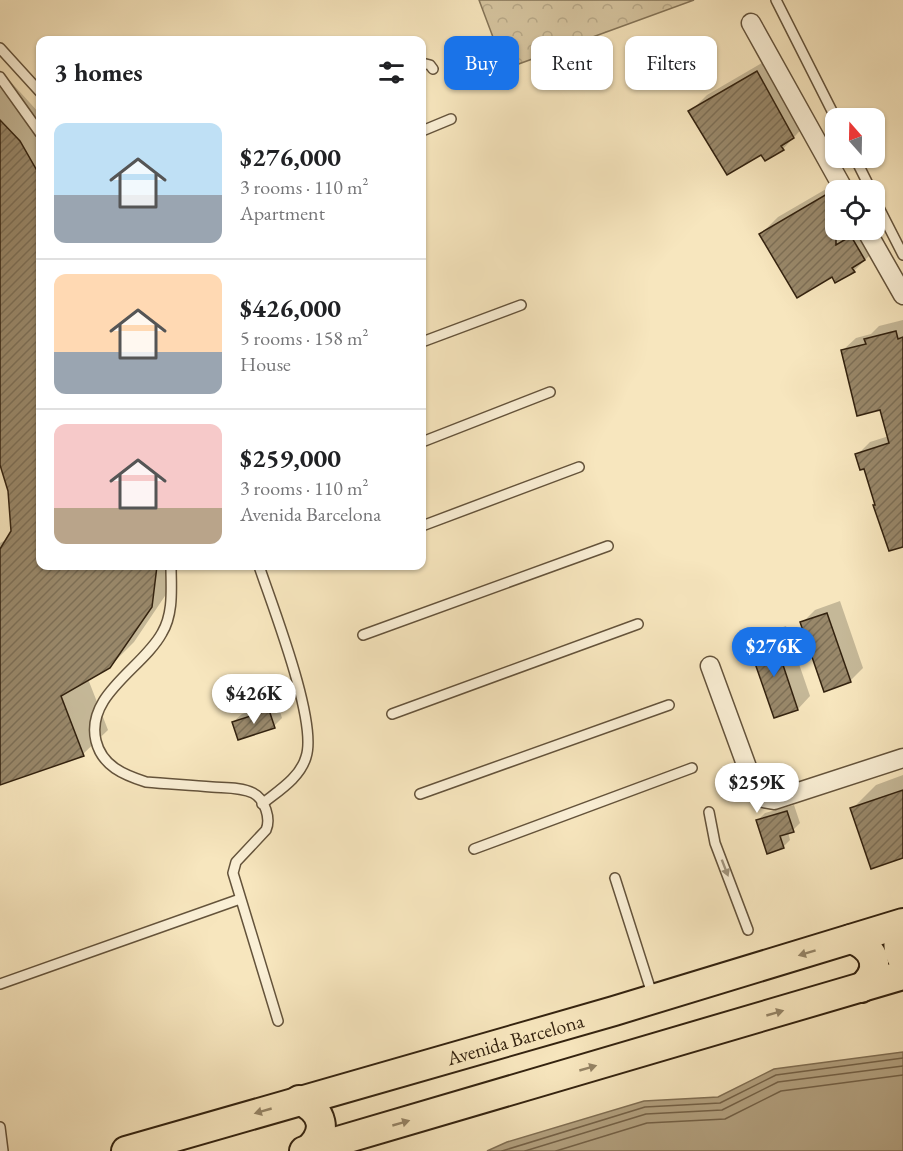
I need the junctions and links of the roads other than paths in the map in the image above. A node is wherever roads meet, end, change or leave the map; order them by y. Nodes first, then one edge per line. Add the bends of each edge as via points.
1 (776, 0) edge
2 (751, 23) dead end
3 (0, 48) edge
4 (426, 64) edge
5 (433, 69) dead end
6 (0, 77) edge
7 (36, 88) edge
8 (830, 108) edge
9 (452, 119) dead end
10 (36, 127) edge
11 (426, 129) edge
12 (838, 180) edge
13 (885, 220) edge
14 (872, 240) edge
15 (903, 255) edge
16 (903, 296) edge
17 (521, 305) dead end
18 (426, 341) edge
19 (550, 392) dead end
20 (426, 440) edge
21 (579, 467) dead end
22 (426, 524) edge
23 (608, 546) dead end
24 (171, 570) edge
25 (260, 570) edge
26 (638, 624) dead end
27 (363, 635) dead end
28 (710, 666) dead end
29 (669, 705) dead end
30 (392, 714) dead end
31 (903, 758) edge
32 (692, 768) dead end
33 (420, 794) dead end
34 (262, 804) junction
35 (709, 812) dead end
36 (474, 849) dead end
37 (615, 878) dead end
38 (240, 899) junction
39 (903, 926) edge
40 (748, 930) dead end
41 (851, 939) junction
42 (903, 960) edge
43 (903, 975) edge
44 (0, 984) edge
45 (861, 988) junction
46 (654, 999) junction
47 (278, 1021) dead end
48 (340, 1090) junction
49 (299, 1100) junction
50 (0, 1127) edge
51 (354, 1136) junction
52 (306, 1150) edge
53 (3, 1151) edge
54 (126, 1151) edge

1 - 8 lane
2 - 12 street
3 - 7 lane
4 - 5 lane
6 - 10 lane
9 - 11 lane
13 - 15 lane
14 - 16 street
17 - 18 lane
19 - 20 lane
21 - 22 lane
23 - 27 lane
24 - 34 lane via 168,620 154,644 99,709 94,723 98,749 114,768 146,782 238,789 254,794
25 - 34 lane via 300,694 308,735 301,768
26 - 30 lane
28 - 31 street via 755,789 763,798 774,800
29 - 33 lane
32 - 36 lane
34 - 38 lane via 268,820 266,831 234,867
35 -> 40 lane via 715,843
37 - 46 lane
38 - 44 lane
38 - 47 lane
39 - 41 main road, Avenida Barcelona
39 - 42 main road via 898,946
41 - 45 main road via 871,952 874,963 869,982
41 -> 46 main road, Avenida Barcelona
43 - 45 main road
51 -> 45 main road
46 - 48 main road, Avenida Barcelona
48 - 49 main road, Avenida Barcelona
48 - 51 main road via 329,1109 331,1120 344,1134
49 - 52 main road via 317,1112 321,1123 316,1143
49 -> 54 main road, Avenida Barcelona
50 - 53 lane
51 - 52 main road

